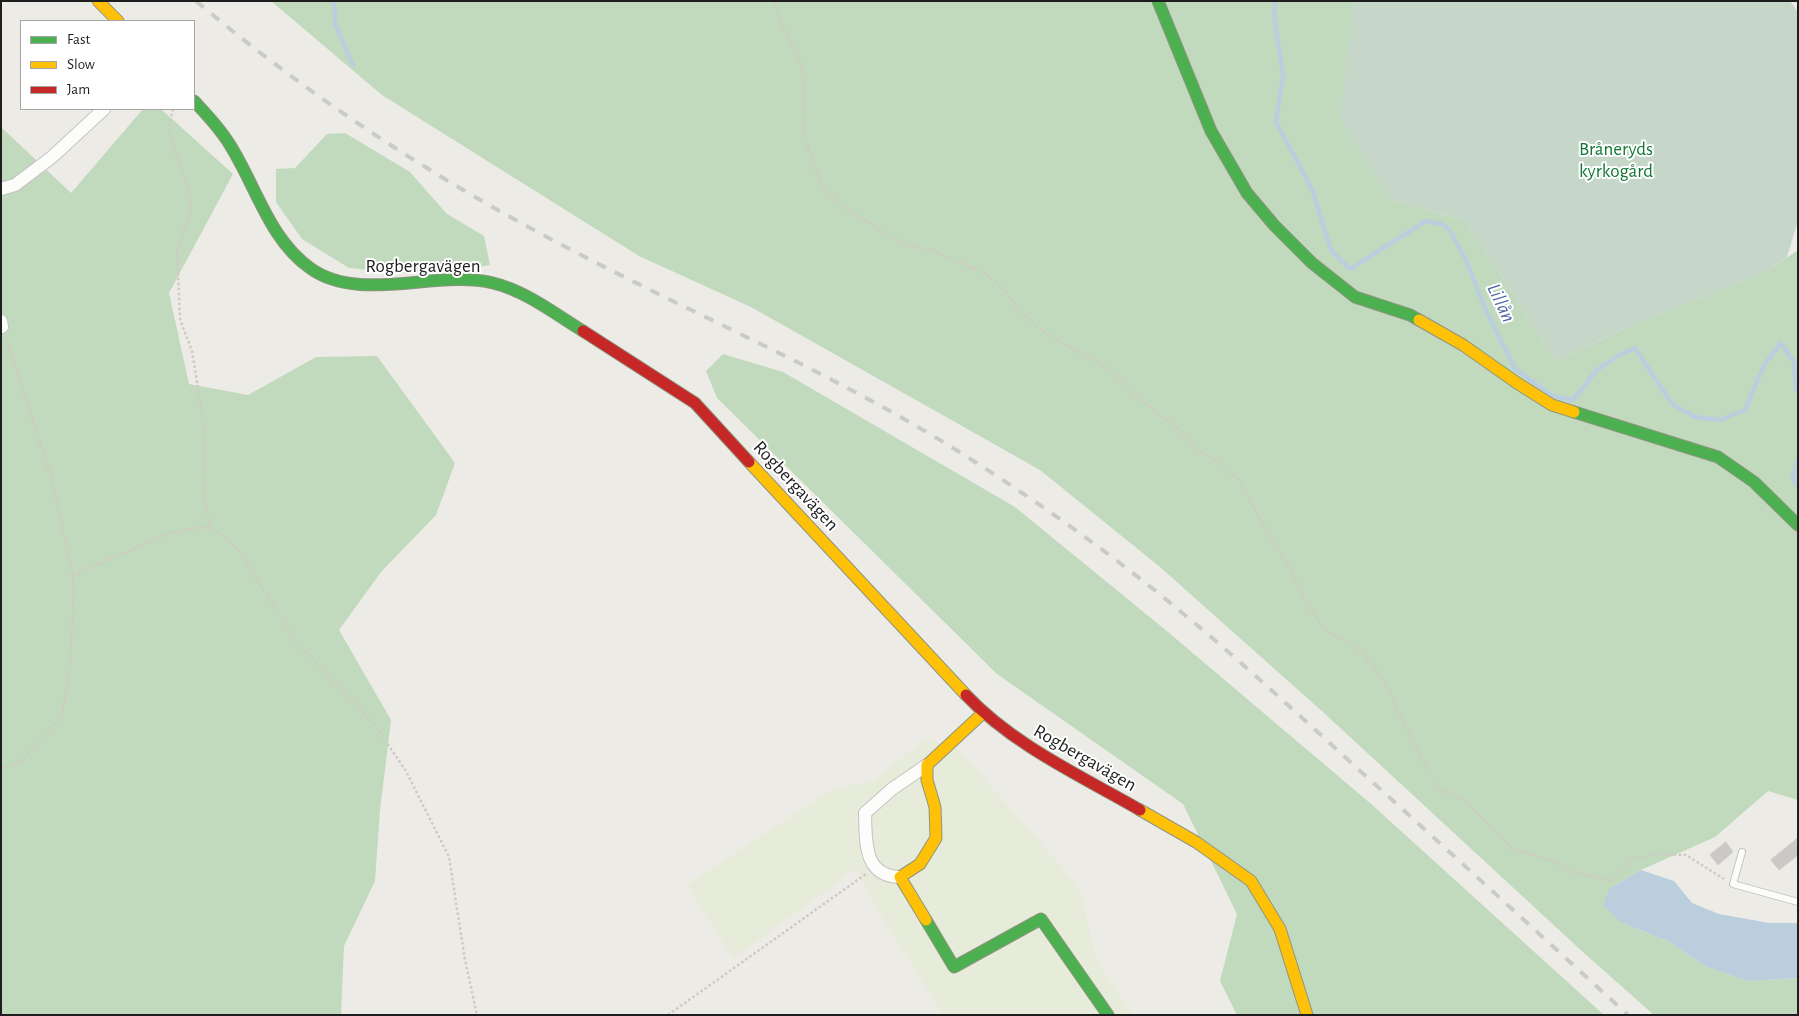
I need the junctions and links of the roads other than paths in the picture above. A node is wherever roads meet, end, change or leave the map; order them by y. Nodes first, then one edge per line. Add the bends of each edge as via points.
1 (98, 1) edge
2 (1158, 1) edge
3 (117, 20) edge
4 (195, 102) edge
5 (103, 110) edge
6 (1, 189) edge
7 (1798, 525) edge
8 (983, 713) junction
9 (927, 765) junction
10 (1742, 852) dead end
11 (900, 877) junction
12 (1798, 902) edge
13 (1108, 1015) edge
14 (1307, 1015) edge

1 - 3 street
2 - 7 street via 1211,131 1227,160 1247,193 1312,263 1355,298 1410,315 1463,345 1552,405 1718,457 1754,482
4 - 8 street, Rogbergavägen via 231,146 278,233 295,255 312,269 332,280 359,284 458,280 493,283 524,295 695,403
5 - 6 street via 52,157 14,185
8 - 9 street
8 - 14 street, Rogbergavägen via 1020,741 1196,842 1251,881 1280,929
9 - 11 street via 926,780 934,807 936,838 920,864
9 - 11 street via 865,813 866,851 875,868 888,877
10 - 12 lane via 1733,884
11 - 13 street via 954,967 1041,919

